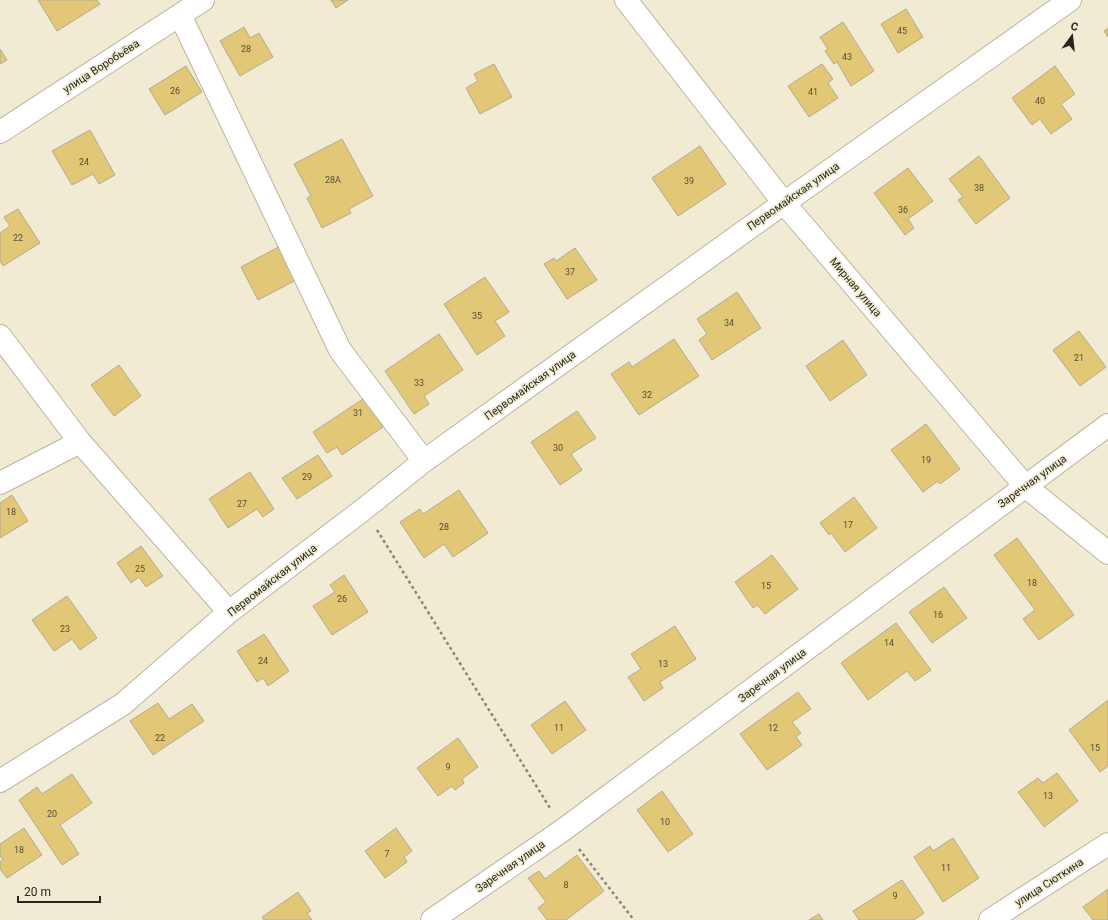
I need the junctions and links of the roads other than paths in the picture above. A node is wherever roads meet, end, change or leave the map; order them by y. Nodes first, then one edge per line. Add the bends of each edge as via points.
1 (202, 0) edge
2 (626, 0) edge
3 (1070, 0) edge
4 (180, 15) junction
5 (0, 132) edge
6 (784, 202) junction
7 (0, 336) edge
8 (1108, 425) edge
9 (80, 442) junction
10 (424, 462) junction
11 (0, 483) edge
12 (1025, 486) junction
13 (1108, 553) edge
14 (229, 612) junction
15 (0, 781) edge
16 (1108, 844) edge
17 (432, 920) edge
18 (990, 920) edge

1 - 4 street, улица Воробьёва
2 - 6 street, Мирная улица
3 - 6 street, Первомайская улица
4 - 5 street, улица Воробьёва
4 - 10 street via 340,350
6 - 10 street, Первомайская улица
6 - 12 street, Мирная улица
7 - 9 street
8 - 12 street, Заречная улица
9 - 11 street
9 - 14 street
10 - 14 street, Первомайская улица
12 - 13 street, Мирная улица
12 - 17 street, Заречная улица via 563,830
14 - 15 street, Первомайская улица via 123,704
16 - 18 street, улица Сюткина

